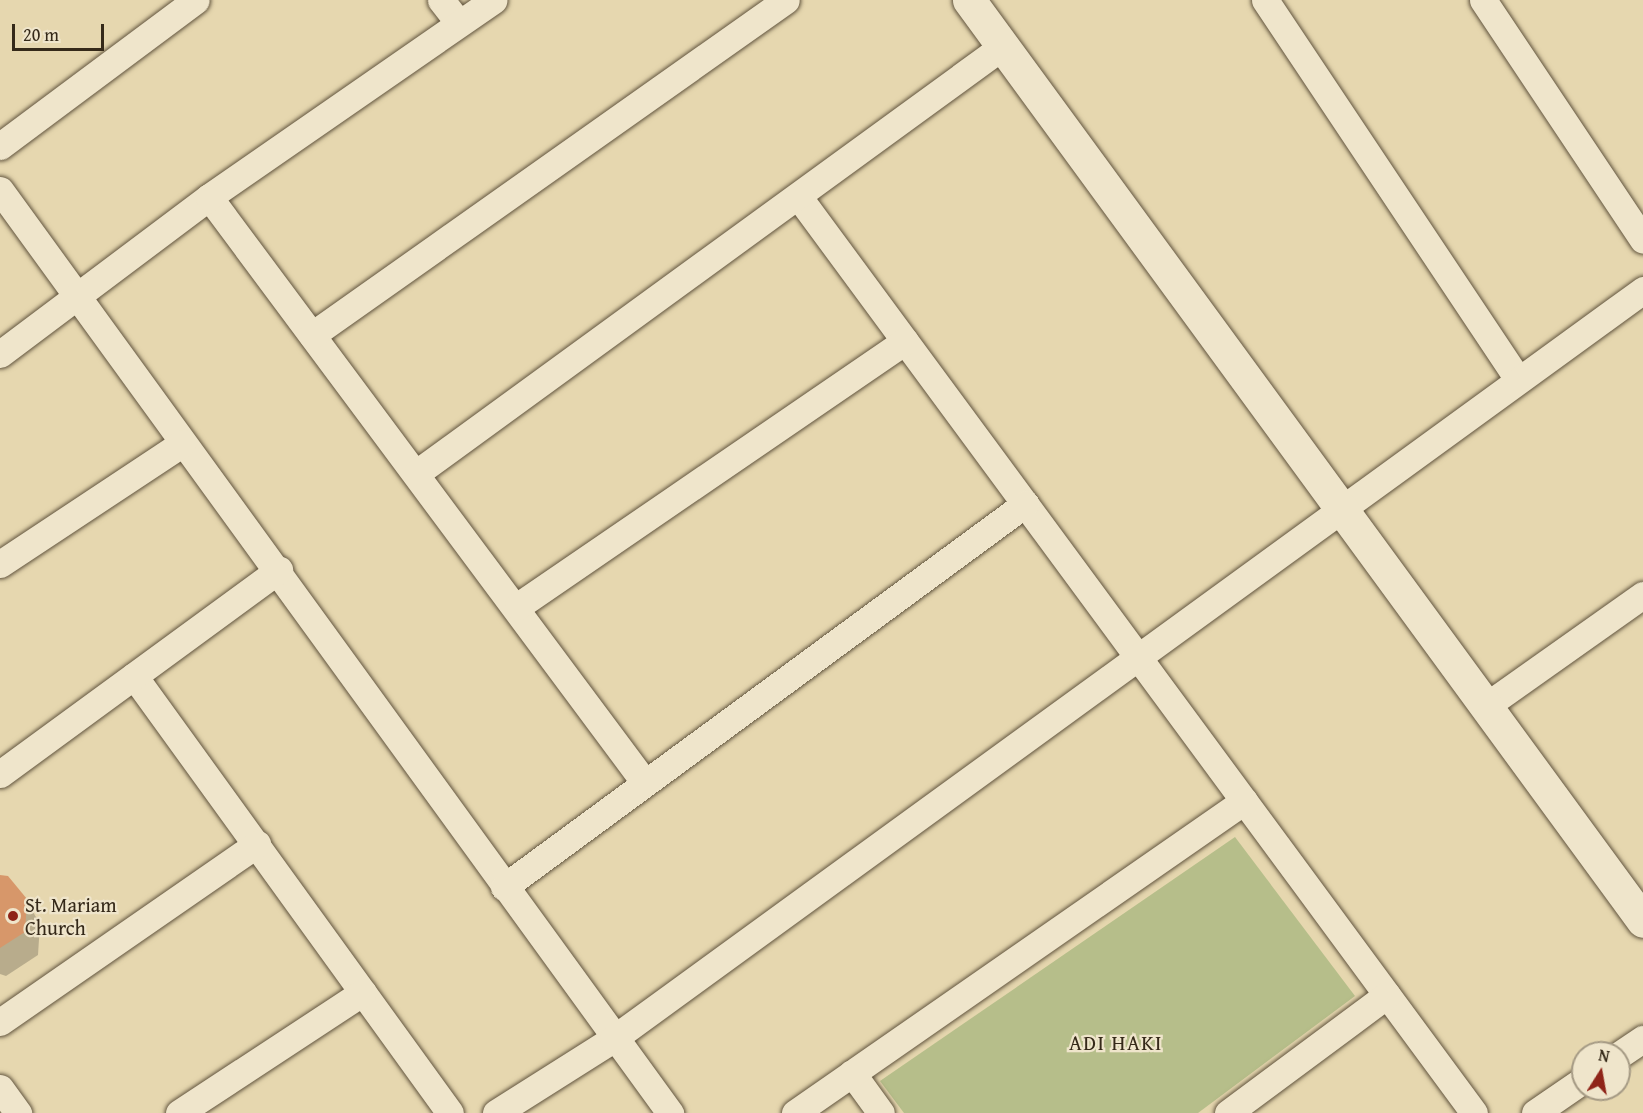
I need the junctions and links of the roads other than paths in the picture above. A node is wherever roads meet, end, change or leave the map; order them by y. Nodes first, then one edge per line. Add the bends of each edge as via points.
1 (196, 0) edge
2 (441, 0) edge
3 (493, 0) edge
4 (786, 0) edge
5 (969, 0) edge
6 (1265, 0) edge
7 (1483, 0) edge
8 (459, 24) junction
9 (1003, 46) junction
10 (0, 146) edge
11 (0, 190) edge
12 (798, 196) junction
13 (209, 197) junction
14 (1643, 240) edge
15 (1643, 290) edge
16 (78, 298) junction
17 (312, 335) junction
18 (905, 341) junction
19 (0, 354) edge
20 (1518, 379) junction
21 (183, 442) junction
22 (418, 472) junction
23 (1025, 504) junction
24 (1344, 512) junction
25 (0, 564) edge
26 (279, 570) junction
27 (1643, 595) edge
28 (518, 606) junction
29 (1138, 658) junction
30 (134, 676) junction
31 (1485, 706) junction
32 (0, 774) edge
33 (645, 783) junction
34 (1244, 801) junction
35 (257, 844) junction
36 (504, 887) junction
37 (1643, 921) edge
38 (363, 992) junction
39 (1387, 995) junction
40 (0, 1022) edge
41 (613, 1039) junction
42 (852, 1073) junction
43 (0, 1088) edge
44 (1571, 1088) edge
45 (18, 1113) edge
46 (179, 1113) edge
47 (450, 1113) edge
48 (496, 1113) edge
49 (670, 1113) edge
50 (795, 1113) edge
51 (881, 1113) edge
52 (1228, 1113) edge
53 (1474, 1113) edge
54 (1535, 1113) edge

1 - 10 street
2 - 8 street
3 - 8 street
4 - 17 street
5 - 9 street
6 - 20 street
7 - 14 street
8 - 13 street
9 - 12 street
9 - 24 street
11 - 16 street
12 - 18 street
12 - 22 street
13 - 16 street
13 - 17 street
15 - 20 street
16 - 19 street
16 - 21 street
17 - 22 street
18 - 23 street
18 - 28 street
20 - 24 street
21 - 25 street
21 - 26 street
22 - 28 street
23 - 29 street
23 - 33 street
24 - 29 street
24 - 31 street
26 - 30 street
26 - 36 street
27 - 31 street
28 - 33 street
29 - 34 street
29 - 41 street
30 - 32 street
30 - 35 street
31 - 37 street
33 - 36 street
34 - 39 street
34 - 42 street
35 - 38 street
35 - 40 street
36 - 41 street
38 - 46 street
38 - 47 street
39 - 52 street
39 - 53 street
41 - 48 street
41 - 49 street
42 - 50 street
42 - 51 street
43 - 45 street
44 - 54 street

